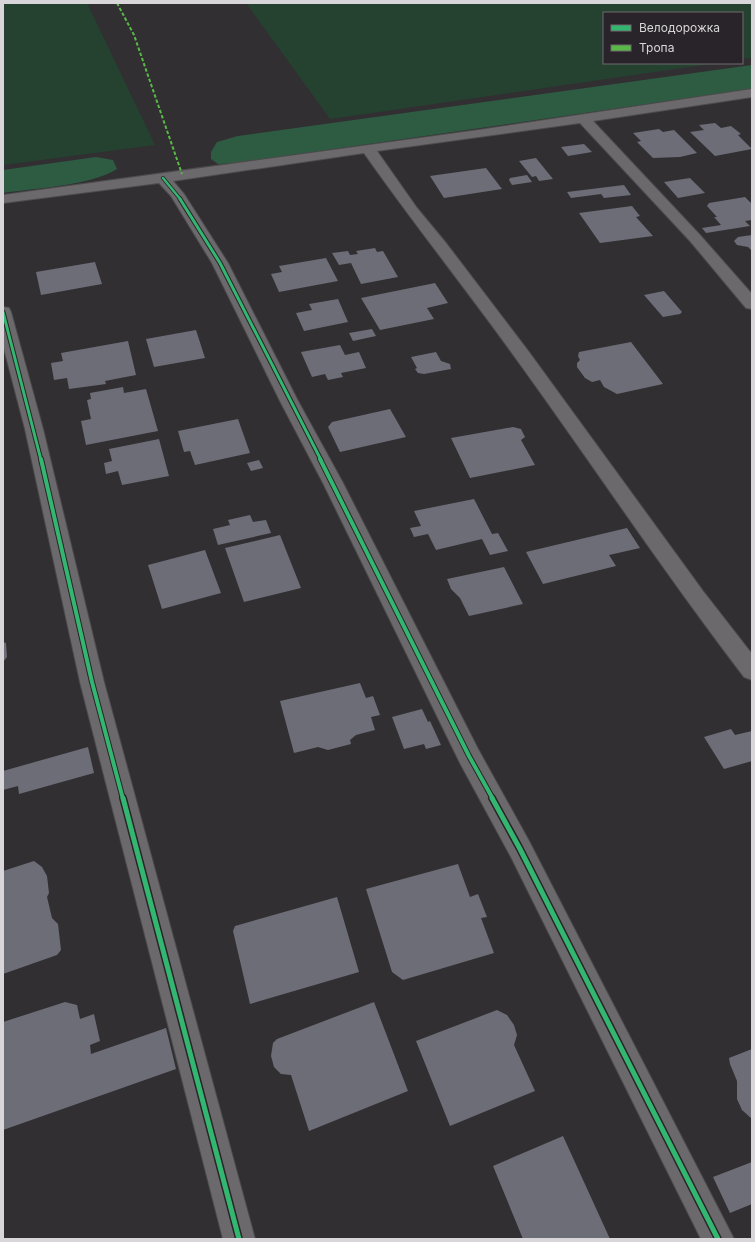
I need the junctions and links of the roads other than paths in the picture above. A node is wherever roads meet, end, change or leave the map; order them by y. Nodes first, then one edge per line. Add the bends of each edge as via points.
1 (751, 94) edge
2 (583, 118) junction
3 (368, 148) junction
4 (163, 178) junction
5 (3, 199) edge
6 (752, 304) edge
7 (3, 312) edge
8 (752, 670) edge
9 (239, 1239) edge
10 (718, 1239) edge

1 - 2 street
2 - 3 street
2 - 6 street via 695,238
3 - 4 street
3 - 8 street via 412,211 522,356 694,597
4 - 5 street
4 - 10 street via 177,194 220,263 469,756 520,849
7 - 9 street via 34,429 92,682

